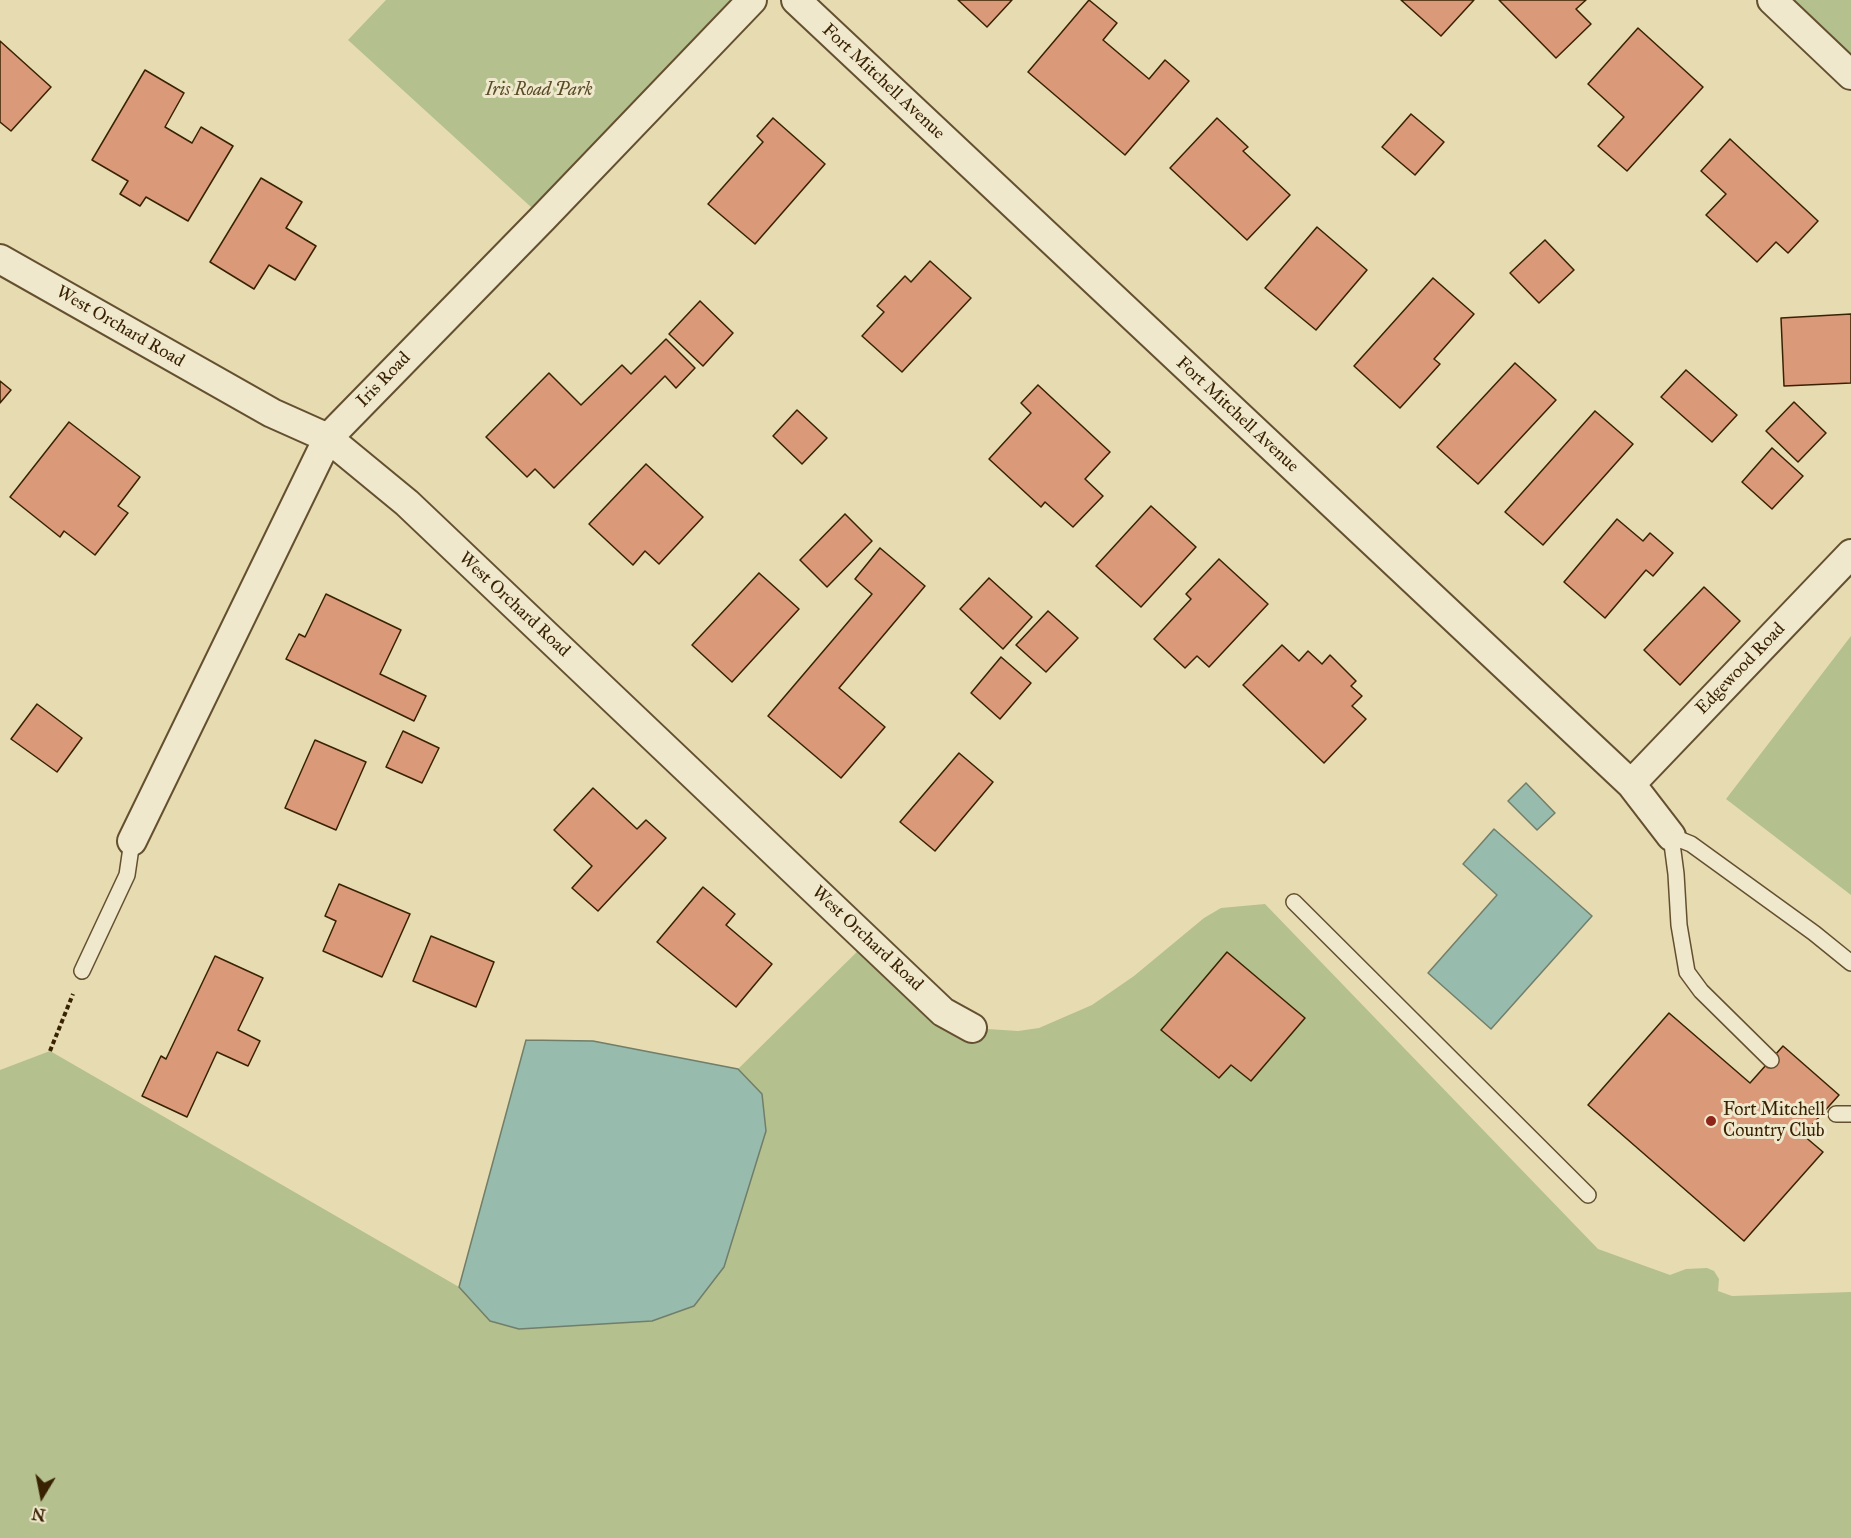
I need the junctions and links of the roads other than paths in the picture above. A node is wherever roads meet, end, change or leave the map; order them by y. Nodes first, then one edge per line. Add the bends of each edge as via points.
1 (752, 0) edge
2 (796, 0) edge
3 (1772, 0) edge
4 (1851, 75) edge
5 (0, 259) edge
6 (328, 438) junction
7 (1851, 554) edge
8 (1632, 784) junction
9 (1671, 836) junction
10 (132, 841) joint
11 (1294, 902) dead end
12 (1851, 963) edge
13 (82, 971) road end
14 (972, 1028) dead end
15 (1771, 1060) dead end
16 (1588, 1195) dead end

1 - 6 street, Iris Road
2 - 8 street, Fort Mitchell Avenue
3 - 4 street
5 - 6 street, West Orchard Road via 272,413
6 - 10 street, Iris Road
6 - 14 street, West Orchard Road via 407,503 943,1012
7 - 8 street, Edgewood Road
8 - 9 street, Fort Mitchell Avenue
9 - 12 lane via 1691,844
9 - 15 lane via 1687,972
10 - 13 lane via 128,875
11 - 16 lane

